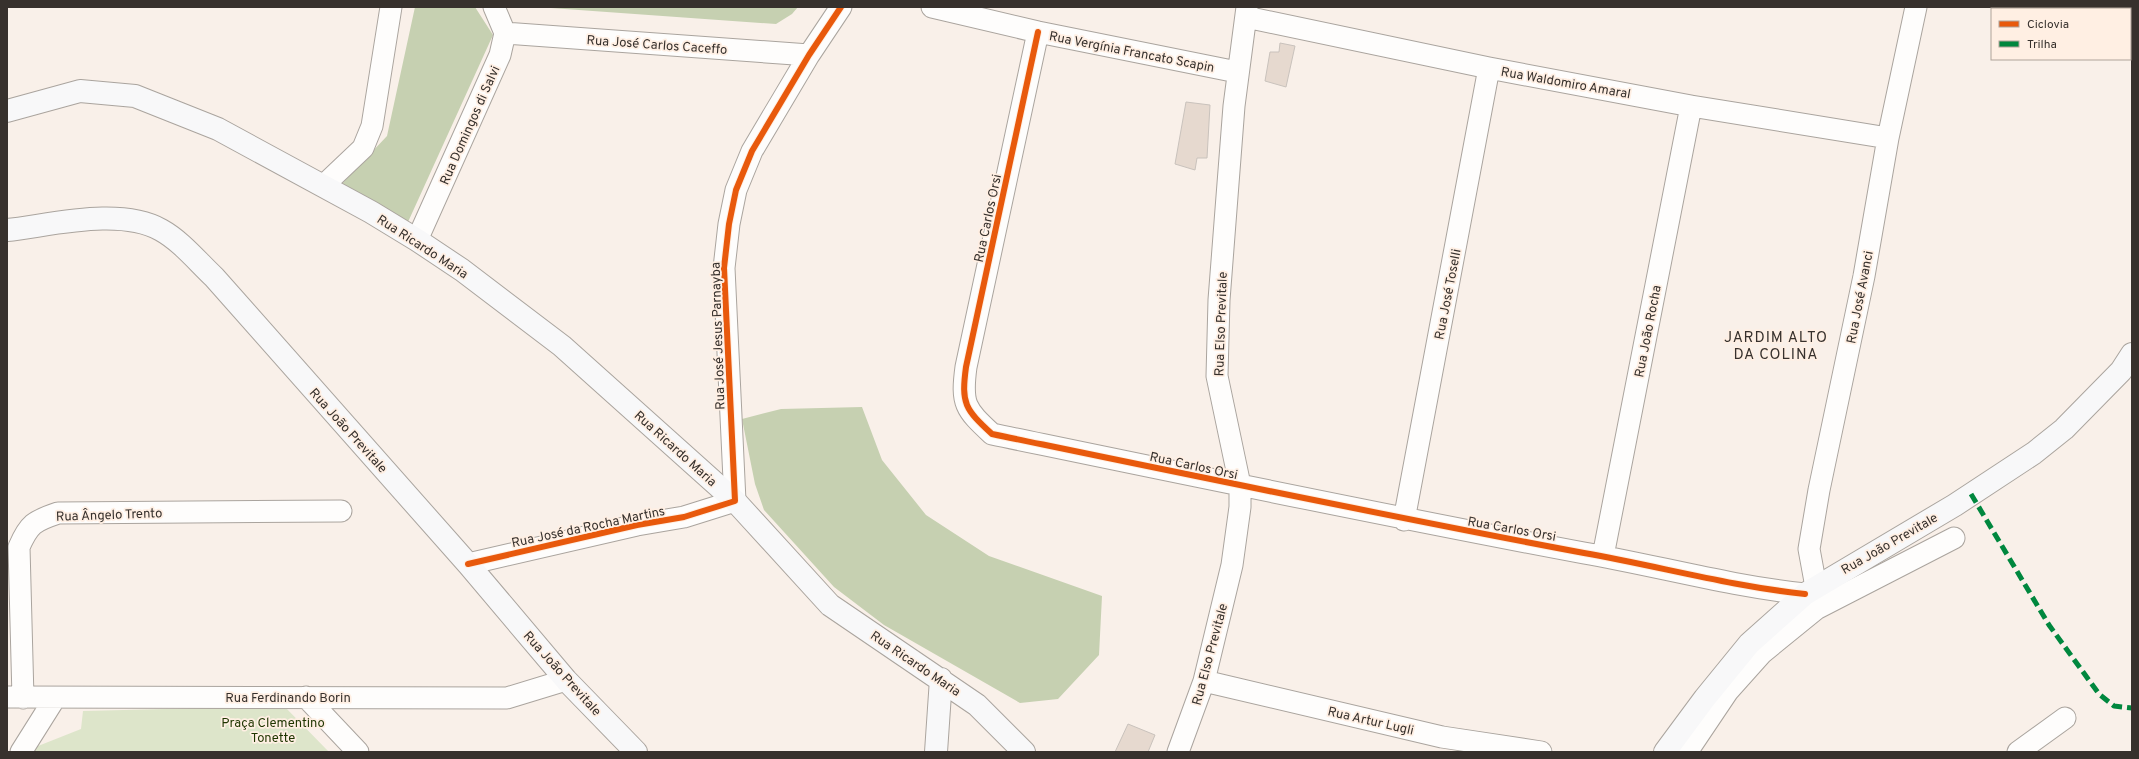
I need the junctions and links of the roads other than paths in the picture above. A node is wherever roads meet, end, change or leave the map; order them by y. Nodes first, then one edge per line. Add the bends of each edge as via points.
1 (391, 7) edge
2 (494, 7) edge
3 (841, 7) edge
4 (932, 7) edge
5 (1916, 7) edge
6 (1246, 12) edge
7 (1038, 32) junction
8 (505, 33) junction
9 (809, 55) junction
10 (1489, 68) junction
11 (1237, 72) junction
12 (1691, 106) junction
13 (7, 111) edge
14 (1888, 138) junction
15 (324, 185) junction
16 (7, 230) edge
17 (417, 240) junction
18 (2132, 354) edge
19 (1240, 485) junction
20 (735, 501) junction
21 (341, 511) dead end
22 (1404, 520) junction
23 (1954, 538) dead end
24 (1603, 556) junction
25 (468, 564) junction
26 (1810, 590) junction
27 (941, 678) junction
28 (566, 680) junction
29 (1204, 681) junction
30 (15, 697) edge
31 (306, 697) junction
32 (55, 698) junction
33 (2065, 718) dead end
34 (1441, 744) edge
35 (20, 752) edge
36 (358, 752) edge
37 (636, 752) edge
38 (936, 752) edge
39 (1024, 752) edge
40 (1178, 752) edge
41 (1541, 752) edge
42 (1665, 752) edge
43 (1687, 752) edge
44 (2018, 752) edge

1 - 15 street via 372,126 363,148
2 - 8 street
3 - 9 street, Rua José Jesus Parnayba
4 - 7 street, Rua Vergínia Francato Scapin
5 - 14 street, Rua José Avanci
6 - 10 street, Rua Waldomiro Amaral
6 - 11 street, Rua Elso Previtale
7 - 11 street, Rua Vergínia Francato Scapin
7 - 19 street, Rua Carlos Orsi via 966,367 963,391 971,414 992,434
8 - 9 street, Rua José Carlos Caceffo
8 - 17 street, Rua Domingos di Salvi via 500,55
9 - 20 street, Rua José Jesus Parnayba via 752,151 736,190 728,224 724,268
10 - 12 street, Rua Waldomiro Amaral
10 - 22 street, Rua José Toselli
11 - 19 street, Rua Elso Previtale via 1219,292 1216,376
12 - 14 street, Rua Waldomiro Amaral
12 - 24 street, Rua João Rocha
13 - 15 main road, Rua Ricardo Maria via 80,91 135,96 218,129
14 - 26 street, Rua José Avanci via 1864,276 1808,549
15 - 17 main road, Rua Ricardo Maria
16 - 25 main road, Rua João Previtale via 118,219 146,223 163,231 214,277
17 - 20 main road, Rua Ricardo Maria via 462,270 562,346
18 - 26 main road, Rua João Previtale via 2121,371 2064,429 2034,453 1955,505
19 - 22 street, Rua Carlos Orsi
19 - 29 street, Rua Elso Previtale via 1240,507 1232,565
20 - 25 street, Rua José da Rocha Martins via 684,517 636,525
20 - 27 main road, Rua Ricardo Maria via 830,605
21 - 30 street, Rua Ângelo Trento via 58,514 40,519 27,529 19,547
22 - 24 street, Rua Carlos Orsi
23 - 43 street, Rua João Previtale via 1816,609 1762,653 1728,691
24 - 26 street, Rua Carlos Orsi via 1758,589
25 - 28 main road, Rua João Previtale
26 - 42 main road, Rua João Previtale via 1749,644 1704,698
27 - 38 main road
27 - 39 main road, Rua Ricardo Maria via 978,705
28 - 31 street, Rua Ferdinando Borin via 507,698
28 - 37 main road, Rua João Previtale
29 - 34 street, Rua Artur Lugli
29 - 40 street, Rua Elso Previtale
30 - 32 street, Rua Ferdinando Borin
31 - 32 street, Rua Ferdinando Borin
31 - 36 street
32 - 35 street
33 - 44 street
34 - 41 street, Rua Artur Lugli

